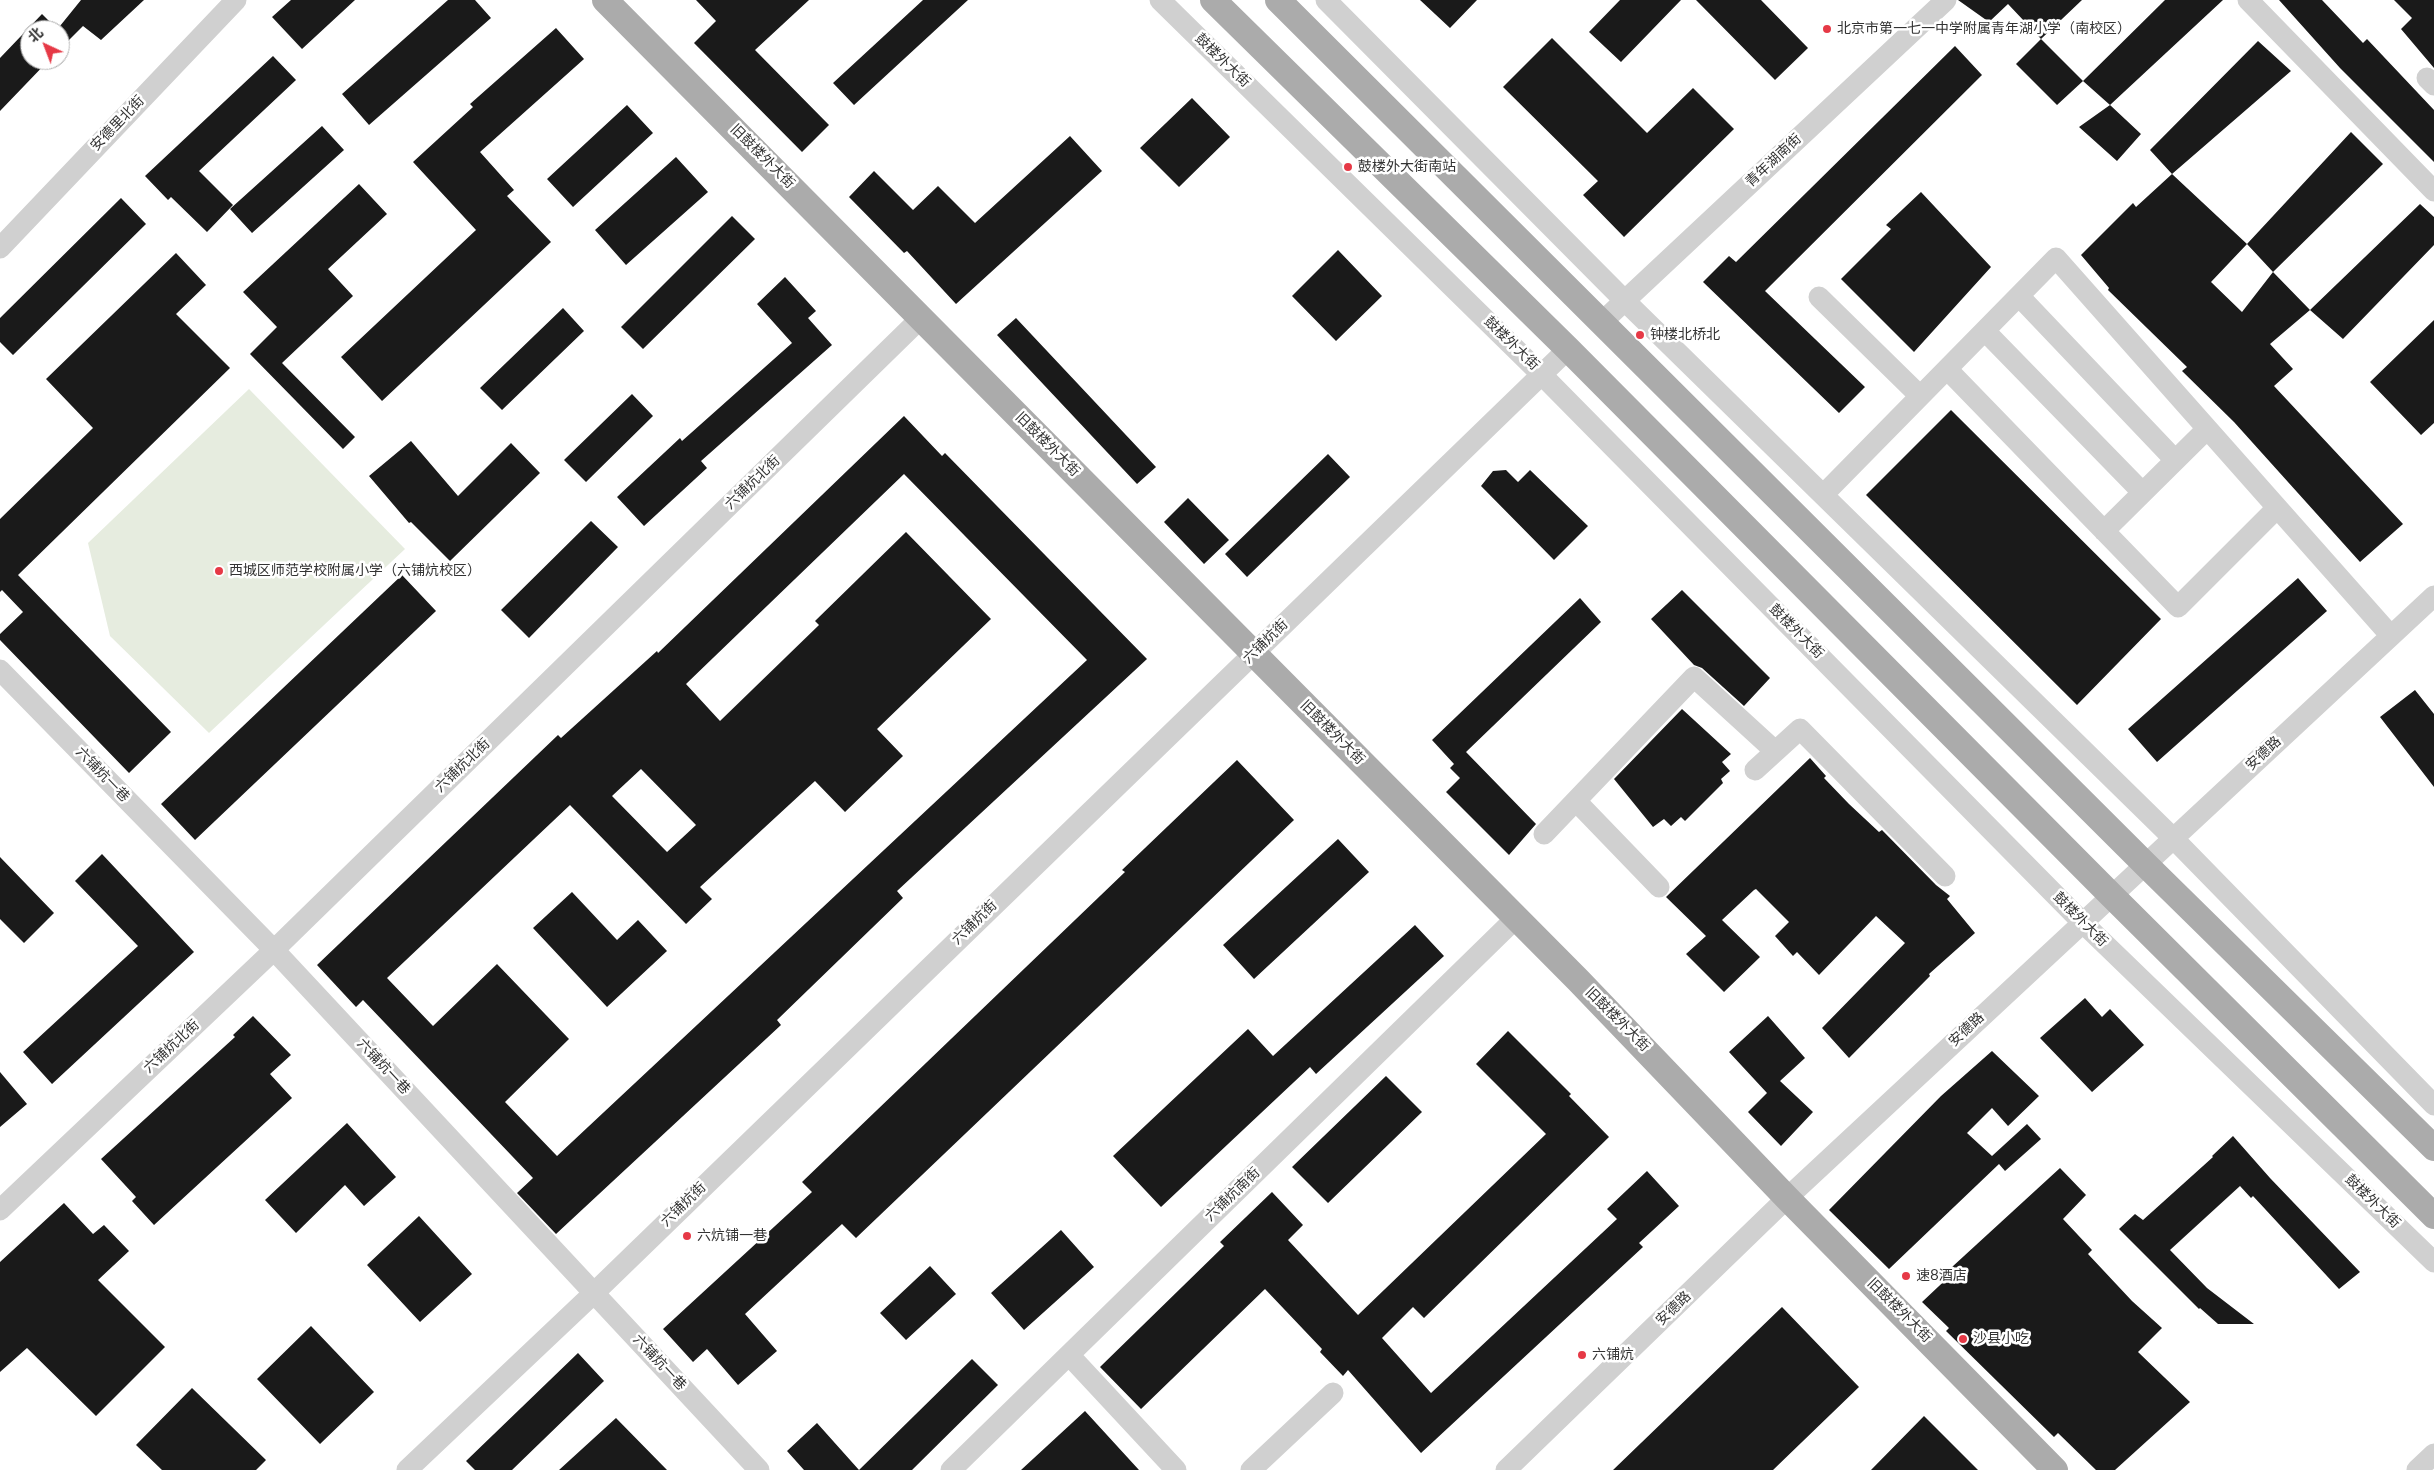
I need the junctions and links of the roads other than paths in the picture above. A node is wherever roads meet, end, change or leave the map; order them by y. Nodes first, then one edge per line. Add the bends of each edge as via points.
1 (236, 0) edge
2 (605, 0) edge
3 (1160, 0) edge
4 (1213, 0) edge
5 (1278, 0) edge
6 (1326, 0) edge
7 (1946, 0) edge
8 (2248, 0) edge
9 (2434, 191) edge
10 (0, 248) edge
11 (2019, 296) junction
12 (1819, 297) dead end
13 (1624, 300) junction
14 (922, 318) junction
15 (1602, 322) junction
16 (1985, 331) junction
17 (1568, 349) junction
18 (1948, 368) junction
19 (1542, 375) junction
20 (1920, 396) junction
21 (2207, 429) junction
22 (2175, 460) junction
23 (2142, 492) junction
24 (1823, 495) junction
25 (2277, 508) junction
26 (2104, 531) junction
27 (2434, 596) edge
28 (2391, 636) junction
29 (1253, 654) junction
30 (0, 670) edge
31 (1775, 751) junction
32 (1755, 770) dead end
33 (1576, 801) junction
34 (1544, 834) dead end
35 (2173, 838) junction
36 (2146, 865) junction
37 (1945, 876) dead end
38 (1658, 887) dead end
39 (2112, 896) junction
40 (1515, 919) junction
41 (2082, 923) junction
42 (274, 950) junction
43 (2434, 1105) edge
44 (2434, 1148) edge
45 (1787, 1198) junction
46 (0, 1210) edge
47 (2434, 1216) edge
48 (2434, 1262) edge
49 (594, 1293) junction
50 (1069, 1355) junction
51 (1333, 1393) dead end
52 (2434, 1454) edge
53 (407, 1470) edge
54 (759, 1470) edge
55 (951, 1470) edge
56 (1176, 1470) edge
57 (1251, 1470) edge
58 (1506, 1470) edge
59 (2055, 1470) edge
60 (2417, 1470) edge

1 - 10 street, 安德里北街
2 - 14 main road, 旧鼓楼外大街
3 - 19 street, 鼓楼外大街
4 - 17 main road
5 - 15 main road
6 - 13 street
7 - 13 street, 青年湖南街
8 - 9 street
11 - 16 street
11 - 21 street via 2056,258
11 - 22 street
12 - 20 street
13 - 15 street, 青年湖南街
13 - 24 street
14 - 29 main road, 旧鼓楼外大街
14 - 42 street, 六铺炕北街
15 - 36 main road
16 - 18 street
16 - 23 street
17 - 19 street, 六铺炕街
17 - 39 main road
18 - 20 street
18 - 26 street
19 - 29 street, 六铺炕街
19 - 41 street, 鼓楼外大街
20 - 24 street
21 - 22 street
21 - 25 street
22 - 23 street
23 - 26 street
24 - 35 street
25 - 26 street via 2178,608
25 - 28 street
27 - 28 street, 安德路
28 - 35 street, 安德路
29 - 40 main road, 旧鼓楼外大街
29 - 49 street, 六铺炕街
30 - 42 street, 六铺炕一巷
31 - 32 street
31 - 33 street via 1694,677
31 - 37 street via 1800,729
33 - 34 street
33 - 38 street
35 - 36 street, 安德路
35 - 43 street
36 - 39 street, 安德路
36 - 44 main road
39 - 41 street, 安德路
39 - 47 main road
40 - 45 main road, 旧鼓楼外大街 via 1655,1058
40 - 50 street, 六铺炕南街
41 - 45 street, 安德路
41 - 48 street, 鼓楼外大街
42 - 46 street, 六铺炕北街
42 - 49 street, 六铺炕一巷
45 - 58 street, 安德路
45 - 59 main road, 旧鼓楼外大街
49 - 53 street, 六铺炕街
49 - 54 street, 六铺炕一巷
50 - 55 street, 六铺炕南街
50 - 56 street
51 - 57 street
52 - 60 street

